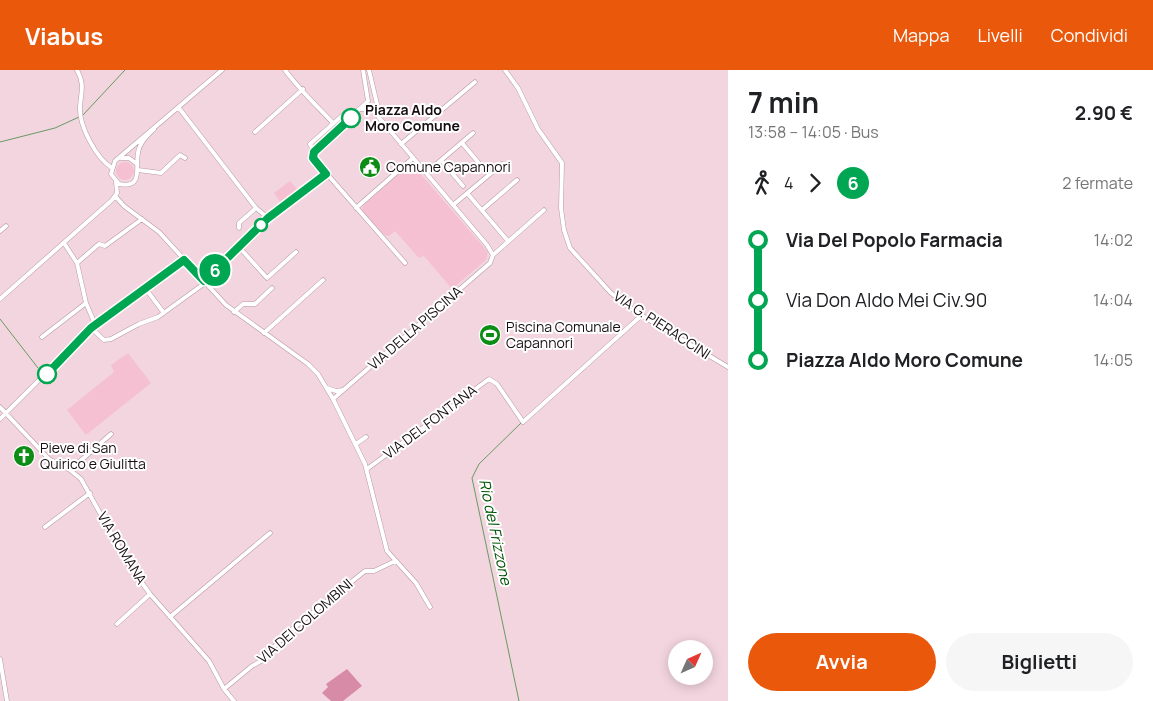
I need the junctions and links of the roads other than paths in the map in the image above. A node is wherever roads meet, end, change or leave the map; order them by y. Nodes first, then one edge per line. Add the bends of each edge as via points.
1 (77, 70) edge
2 (222, 70) edge
3 (286, 70) edge
4 (363, 70) edge
5 (369, 70) edge
6 (505, 70) edge
7 (475, 82) dead end
8 (303, 89) junction
9 (374, 99) junction
10 (367, 102) junction
11 (376, 106) junction
12 (179, 108) junction
13 (370, 108) junction
14 (361, 110) junction
15 (378, 116) junction
16 (350, 119) junction
17 (333, 123) junction
18 (154, 129) junction
19 (255, 132) dead end
20 (473, 133) dead end
21 (462, 142) junction
22 (401, 144) junction
23 (314, 152) junction
24 (119, 158) junction
25 (185, 158) dead end
26 (413, 158) junction
27 (441, 160) junction
28 (502, 164) dead end
29 (112, 168) junction
30 (138, 168) junction
31 (483, 168) dead end
32 (426, 173) junction
33 (326, 174) junction
34 (517, 180) dead end
35 (116, 182) junction
36 (128, 184) junction
37 (463, 186) dead end
38 (467, 193) junction
39 (116, 195) junction
40 (453, 205) junction
41 (256, 208) junction
42 (356, 208) junction
43 (482, 210) junction
44 (544, 210) dead end
45 (268, 218) junction
46 (142, 219) junction
47 (6, 226) dead end
48 (239, 228) dead end
49 (0, 231) edge
50 (508, 241) junction
51 (64, 243) junction
52 (239, 247) junction
53 (296, 252) dead end
54 (493, 255) junction
55 (219, 256) dead end
56 (184, 260) junction
57 (77, 263) junction
58 (405, 263) dead end
59 (196, 272) junction
60 (323, 280) dead end
61 (205, 282) junction
62 (145, 288) junction
63 (272, 288) dead end
64 (0, 298) edge
65 (86, 303) junction
66 (234, 312) junction
67 (164, 313) junction
68 (642, 315) junction
69 (95, 324) junction
70 (91, 328) junction
71 (264, 333) junction
72 (42, 337) dead end
73 (728, 367) edge
74 (327, 388) junction
75 (347, 388) junction
76 (333, 399) junction
77 (0, 407) edge
78 (6, 414) junction
79 (0, 419) edge
80 (111, 434) dead end
81 (366, 436) dead end
82 (356, 444) junction
83 (367, 469) junction
84 (70, 470) junction
85 (90, 493) junction
86 (45, 527) dead end
87 (270, 533) dead end
88 (395, 562) junction
89 (150, 594) junction
90 (430, 607) dead end
91 (170, 617) junction
92 (117, 624) dead end
93 (0, 659) edge
94 (224, 689) junction
95 (7, 701) edge
96 (234, 701) edge

1 - 29 street via 83,84 81,118 102,159
2 - 12 street
3 - 8 street
4 - 10 street
5 - 9 street
6 - 68 street, VIA G. PIERACCINI via 518,88 538,129 562,163 561,208 570,248 611,293
7 - 22 street
8 - 17 street
8 - 19 street
9 - 10 street
9 - 11 street
10 - 13 street
10 - 14 street
11 - 13 street
11 - 15 street
12 - 18 street
12 - 41 street
13 - 14 street
13 - 15 street
14 - 16 street
15 - 22 street
16 - 17 street via 344,114
16 - 23 street
17 - 23 street via 311,143
18 - 24 street
18 - 30 street via 142,142
20 - 21 street
21 - 27 street
21 - 31 street
22 - 26 street
23 - 33 street via 313,158
24 - 29 street
24 - 30 street via 129,158
25 - 30 street via 180,155 161,173
26 - 32 street
26 - 42 street
27 - 32 street
27 - 37 street
28 - 38 street
29 - 35 street
30 - 36 street via 135,180
32 - 40 street
33 - 42 street
33 - 45 street
34 - 43 street
35 - 36 street
35 - 39 street
36 - 39 street
38 - 40 street
38 - 43 street
39 - 46 street
39 - 51 street
40 - 54 street
41 - 45 street
41 - 48 street via 238,223
42 - 58 street
43 - 50 street
44 - 50 street, VIA DELLA PISCINA
45 - 52 street
46 - 56 street via 159,232
46 - 57 street via 105,246 99,244
47 - 49 street
50 - 54 street, VIA DELLA PISCINA
51 - 57 street
51 - 64 street
52 - 53 street via 267,278
52 - 61 street
54 - 75 street, VIA DELLA PISCINA via 490,262
55 - 59 street
56 - 59 street
56 - 62 street
57 - 65 street
59 - 61 street
60 - 71 street
61 - 66 street
61 - 67 street
62 - 67 street
62 - 69 street
63 - 66 street via 255,304 243,304
65 - 69 street
65 - 72 street
66 - 71 street
67 - 70 street via 108,340
68 - 73 street, VIA G. PIERACCINI
68 - 83 street, VIA DEL FONTANA via 521,421 497,384 489,379
69 - 70 street
70 - 78 street
71 - 74 street via 313,368
74 - 75 street via 336,391
74 - 76 street
75 - 76 street, VIA DELLA PISCINA
76 - 82 street
77 - 78 street, VIA ROMANA
78 - 79 street
78 - 84 street, VIA ROMANA via 49,459
80 - 84 street
81 - 82 street
82 - 83 street
83 - 88 street via 385,546
84 - 85 street, VIA ROMANA via 79,476
85 - 86 street
85 - 89 street, VIA ROMANA via 129,565
87 - 91 street
88 - 90 street via 416,583
88 - 94 street, VIA DEI COLOMBINI via 374,571 365,571
89 - 91 street, VIA ROMANA
89 - 92 street
91 - 94 street, VIA ROMANA via 209,661
93 - 95 street
94 - 96 street, VIA ROMANA

